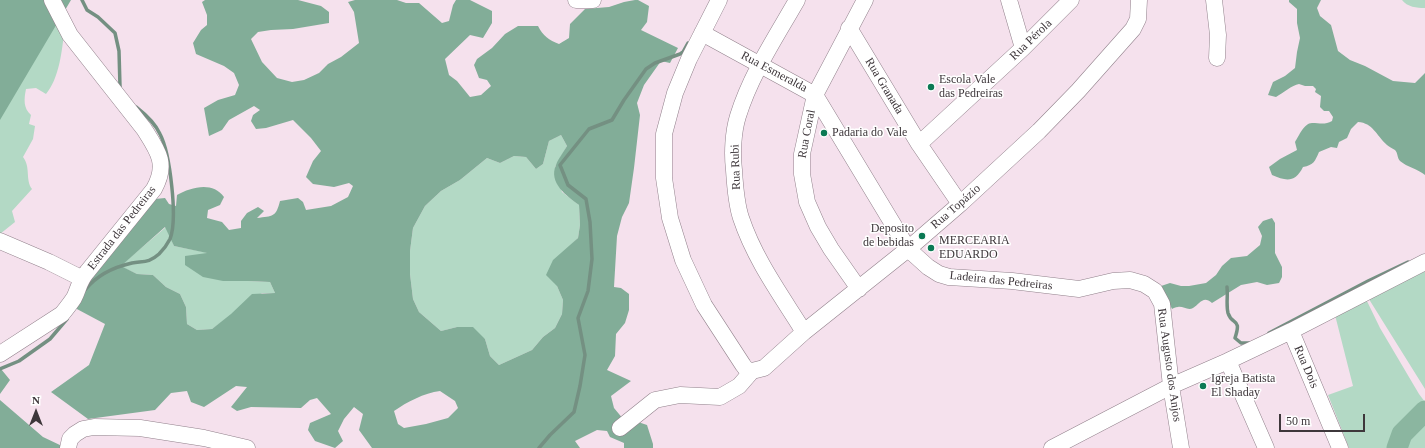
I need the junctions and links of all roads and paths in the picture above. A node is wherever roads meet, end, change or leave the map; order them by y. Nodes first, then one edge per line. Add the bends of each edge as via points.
1 (52, 0) edge
2 (576, 0) edge
3 (594, 0) edge
4 (720, 0) edge
5 (797, 0) edge
6 (865, 0) edge
7 (1009, 0) edge
8 (1071, 0) edge
9 (1139, 0) edge
10 (1214, 0) edge
11 (849, 28) junction
12 (702, 33) junction
13 (1023, 48) junction
14 (1217, 58) dead end
15 (760, 65) junction
16 (815, 95) junction
17 (919, 144) junction
18 (960, 204) junction
19 (0, 241) edge
20 (908, 249) junction
21 (1425, 262) edge
22 (81, 278) junction
23 (859, 289) junction
24 (1079, 289) joint
25 (1291, 331) junction
26 (804, 332) junction
27 (0, 354) edge
28 (1228, 361) junction
29 (752, 371) junction
30 (1171, 386) junction
31 (620, 428) dead end
32 (68, 448) edge
33 (247, 448) edge
34 (1052, 448) edge
35 (1181, 448) edge
36 (1266, 448) edge
37 (1340, 448) edge

1 - 22 street, Estrada das Pedreiras via 70,35 144,129 160,158 161,168 154,189
2 - 3 street
4 - 12 street
5 - 15 street, Rua Rubi
6 - 11 street, Rua Coral
7 - 13 street
8 - 13 street, Rua Pérola
9 - 18 street, Rua Topázio via 1138,19 1133,29 1039,131
10 - 14 street via 1218,35
11 - 16 street, Rua Coral
11 - 17 street, Rua Granada
12 - 15 street, Rua Esmeralda
12 - 29 street via 675,92 664,134 664,178 670,218 683,260 704,305 742,366
13 - 17 street, Rua Pérola
15 - 16 street, Rua Esmeralda
15 - 26 street, Rua Rubi via 737,117 732,153 736,188 741,217 750,242 765,271
16 - 20 street, Rua Esmeralda
16 - 23 street, Rua Coral via 802,154 802,174 807,202 831,249
17 - 18 street, Rua Granada
18 - 20 street, Rua Topázio
19 - 22 street
20 - 23 street, Rua Topázio
20 - 24 street, Ladeira das Pedreiras via 928,267 949,277
21 - 25 street
22 - 27 street, Estrada das Pedreiras via 74,297 62,314
23 - 26 street, Rua Topázio
24 - 30 street, Rua Augusto dos Anjos via 1130,280 1155,291 1162,304
25 - 28 street
25 - 37 street, Rua Dois
26 - 29 street, Rua Topázio via 764,368
28 - 30 street
28 - 36 street
29 - 31 street via 739,386 720,397 680,395 655,400
30 - 34 street
30 - 35 street, Rua Augusto dos Anjos
32 - 33 street via 70,439 75,434 94,427 140,428

